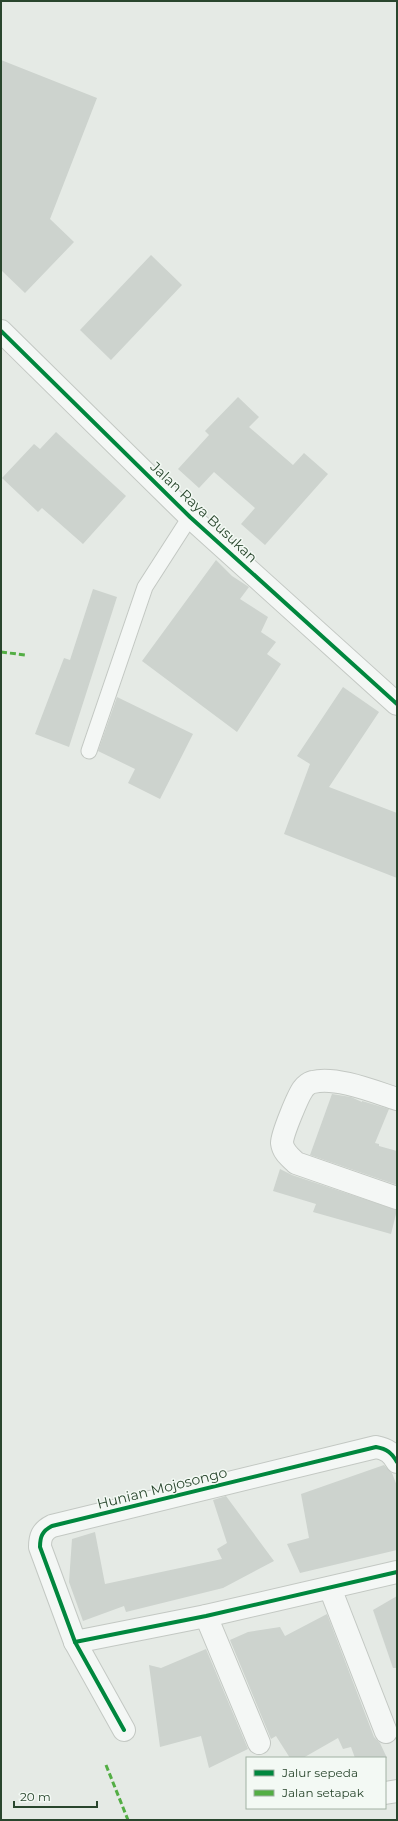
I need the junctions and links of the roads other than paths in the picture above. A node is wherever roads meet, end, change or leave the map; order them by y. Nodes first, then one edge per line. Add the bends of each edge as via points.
1 (1, 331) edge
2 (190, 517) junction
3 (397, 704) edge
4 (89, 751) dead end
5 (397, 1099) edge
6 (397, 1198) edge
7 (397, 1462) edge
8 (397, 1572) edge
9 (330, 1588) junction
10 (206, 1616) junction
11 (75, 1642) junction
12 (124, 1730) dead end
13 (386, 1732) dead end
14 (259, 1743) dead end
15 (397, 1791) edge
16 (386, 1793) edge

1 - 2 street, Jalan Raya Busukan
2 - 3 street, Jalan Raya Busukan
2 - 4 lane via 146,587
5 - 6 street via 350,1084 312,1082 304,1088 286,1126 282,1142 286,1152 296,1163
7 - 11 street, Hunian Mojosongo via 384,1448 376,1447 52,1526 45,1530 40,1538 40,1548
8 - 9 street
9 - 10 street
9 - 13 street
10 - 11 street
10 - 14 street
11 - 12 street, Hunian Mojosongo
15 - 16 street

